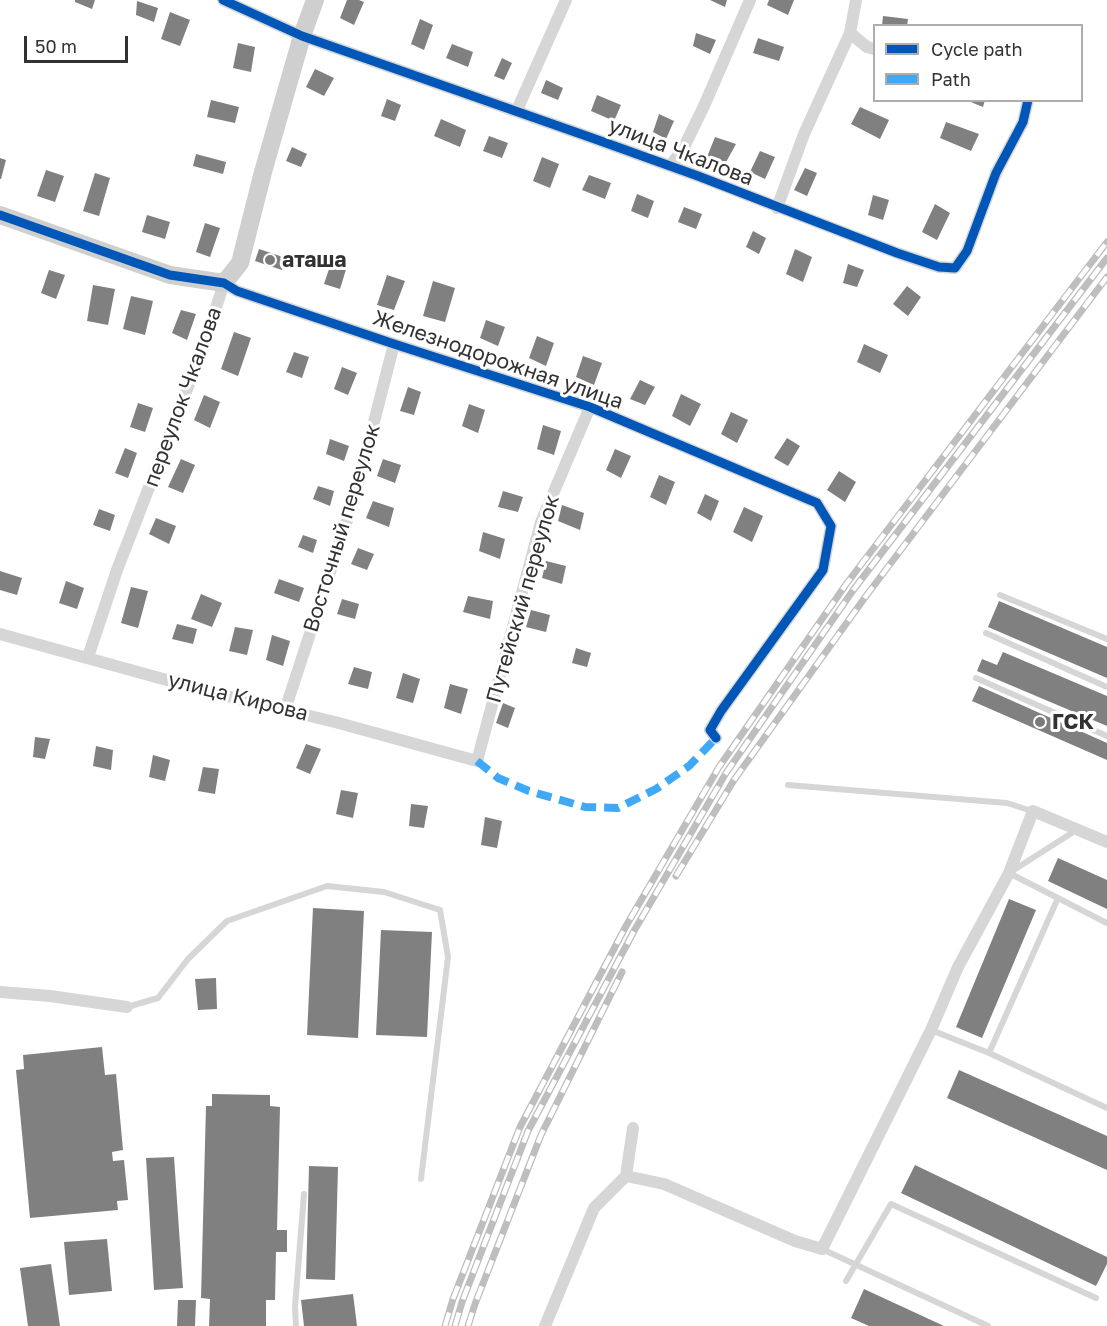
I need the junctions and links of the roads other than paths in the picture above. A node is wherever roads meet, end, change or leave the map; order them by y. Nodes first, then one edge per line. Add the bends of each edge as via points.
1 (223, 0) edge
2 (315, 0) edge
3 (566, 0) edge
4 (750, 0) edge
5 (856, 0) edge
6 (850, 33) junction
7 (302, 36) junction
8 (873, 49) edge
9 (1028, 102) edge
10 (517, 110) junction
11 (670, 166) junction
12 (777, 208) junction
13 (0, 215) edge
14 (224, 283) junction
15 (394, 344) junction
16 (590, 407) junction
17 (1000, 594) dead end
18 (986, 633) dead end
19 (0, 634) edge
20 (1107, 639) edge
21 (88, 657) junction
22 (976, 678) dead end
23 (1107, 687) edge
24 (285, 710) junction
25 (1107, 736) edge
26 (716, 738) dead end
27 (477, 760) joint
28 (788, 785) dead end
29 (1033, 811) junction
30 (1078, 829) junction
31 (1107, 842) edge
32 (1009, 873) junction
33 (1058, 898) junction
34 (1107, 922) edge
35 (0, 992) edge
36 (127, 1007) joint
37 (931, 1030) junction
38 (989, 1053) junction
39 (1107, 1108) edge
40 (633, 1128) dead end
41 (626, 1176) junction
42 (422, 1179) dead end
43 (304, 1194) dead end
44 (822, 1249) junction
45 (856, 1264) junction
46 (846, 1281) dead end
47 (1096, 1298) dead end
48 (296, 1326) edge
49 (545, 1326) edge
50 (988, 1326) edge

1 - 7 street, улица Чкалова
2 - 7 street, переулок Чкалова
3 - 10 street
4 - 11 street via 704,106
5 - 6 street
6 - 8 street
6 - 12 street via 804,134
7 - 10 street, улица Чкалова
7 - 14 street, переулок Чкалова via 240,263
9 - 12 street, улица Чкалова via 1023,122 996,173 967,251 955,268 939,267 897,253
10 - 11 street, улица Чкалова
11 - 12 street, улица Чкалова
13 - 14 street, Железнодорожная улица via 170,275
14 - 15 street, Железнодорожная улица via 237,291
14 - 21 street, переулок Чкалова
15 - 16 street, Железнодорожная улица
15 - 24 street, Восточный переулок via 355,496
16 - 26 street, Железнодорожная улица via 817,503 831,526 823,570 721,711 710,730
16 - 27 street, Путейский переулок via 541,522
17 - 20 lane
18 - 23 lane
19 - 21 street, улица Кирова
21 - 24 street, улица Кирова
22 - 25 lane
24 - 27 street, улица Кирова
28 - 29 lane via 1007,803
29 - 30 street
29 - 32 street
30 - 31 street
30 - 32 lane
32 - 33 lane
32 - 37 street via 958,967
33 - 34 lane
33 - 38 lane
35 - 36 street
36 - 42 lane via 158,998 188,959 227,921 327,886 384,892 440,910 448,957
37 - 38 lane
37 - 44 street
38 - 39 lane
40 - 41 street
41 - 44 street via 664,1184
41 - 49 street via 594,1208
43 - 48 lane
44 - 45 lane
45 - 46 lane
45 - 47 lane via 891,1204
45 - 50 lane

